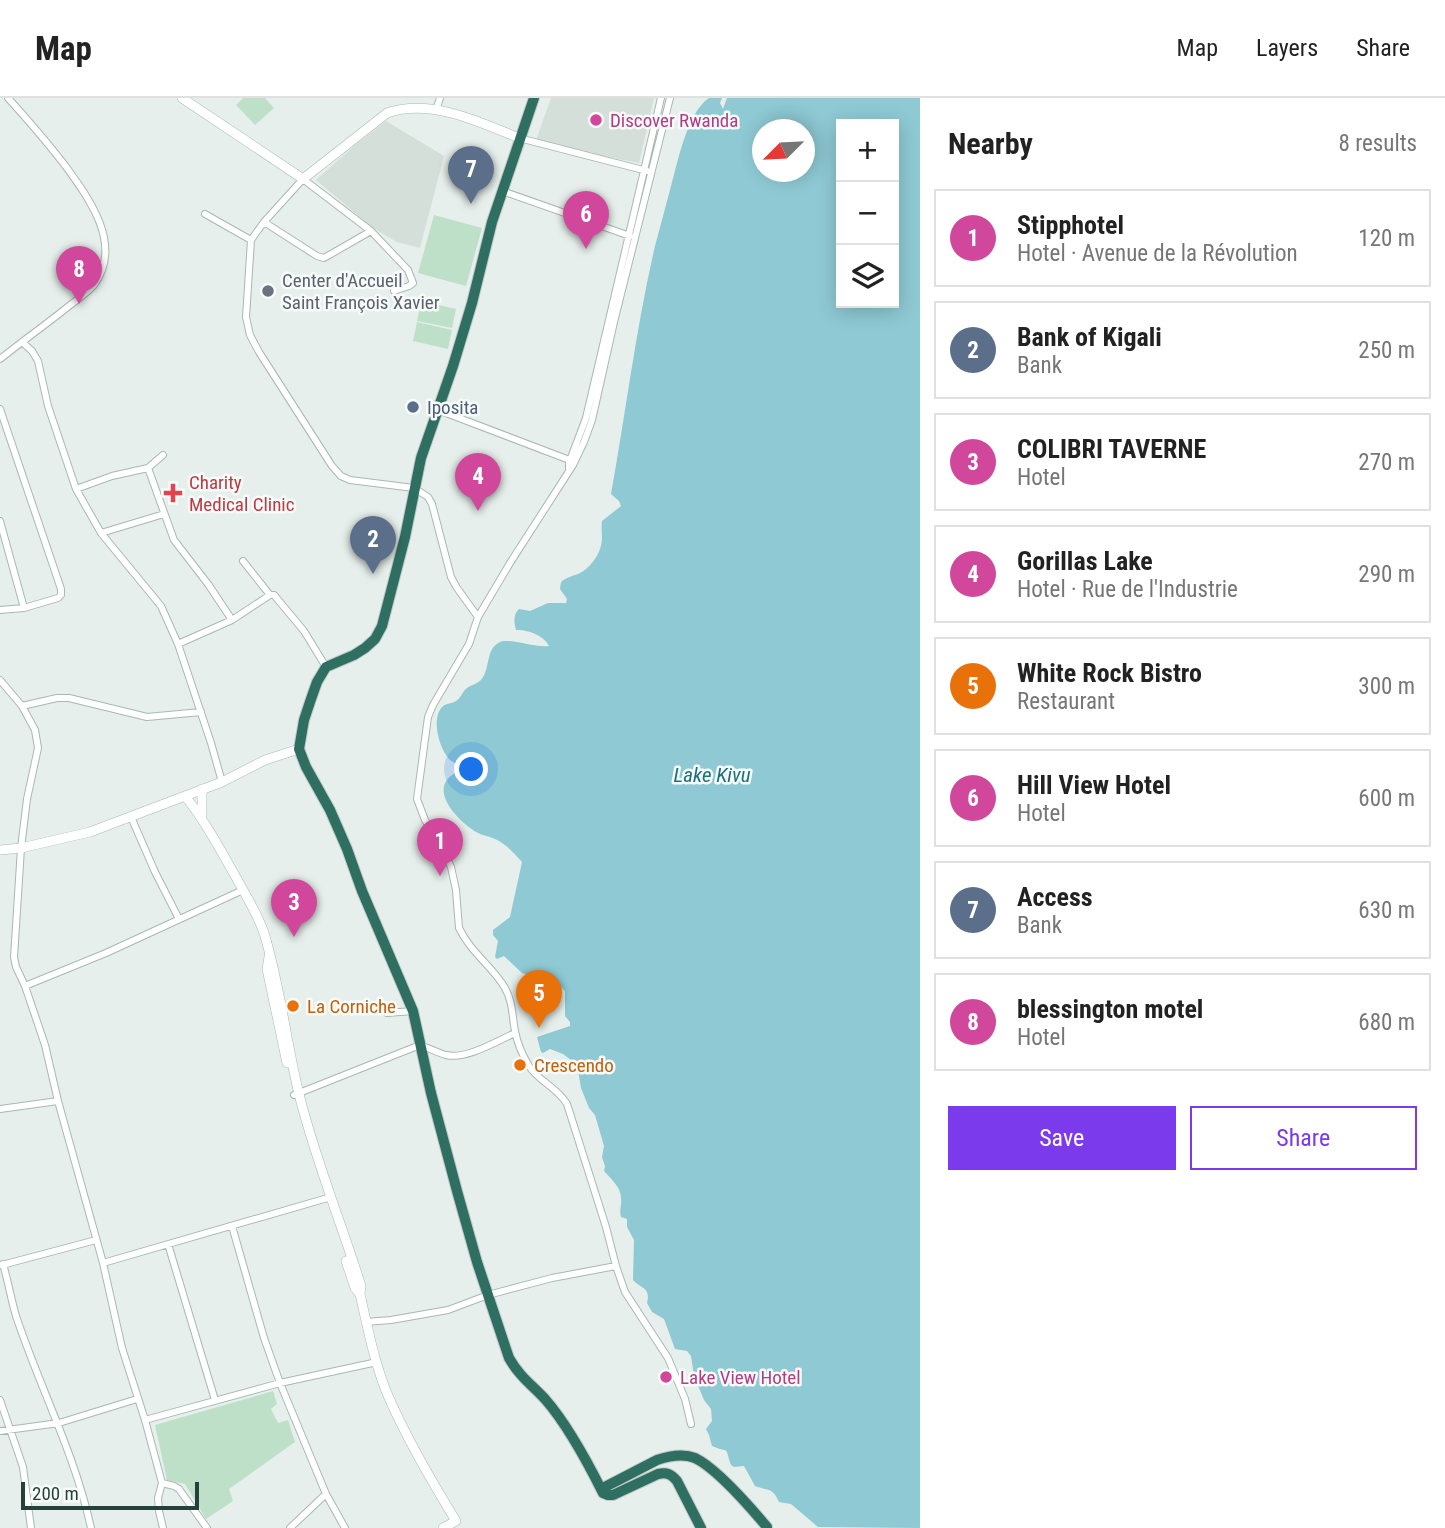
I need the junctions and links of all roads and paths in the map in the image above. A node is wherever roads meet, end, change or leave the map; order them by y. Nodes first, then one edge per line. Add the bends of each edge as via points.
1 (8, 98) edge
2 (182, 98) edge
3 (440, 98) edge
4 (534, 98) edge
5 (661, 98) edge
6 (670, 98) edge
7 (436, 110) junction
8 (519, 138) junction
9 (643, 170) junction
10 (652, 172) junction
11 (303, 179) junction
12 (502, 191) junction
13 (205, 214) dead end
14 (264, 222) junction
15 (372, 231) junction
16 (632, 237) junction
17 (251, 240) junction
18 (394, 291) dead end
19 (22, 342) junction
20 (1, 355) edge
21 (0, 409) edge
22 (438, 410) junction
23 (163, 455) dead end
24 (571, 463) junction
25 (148, 468) junction
26 (414, 488) junction
27 (76, 489) junction
28 (164, 514) junction
29 (0, 521) edge
30 (101, 533) junction
31 (243, 561) dead end
32 (270, 595) junction
33 (24, 608) junction
34 (0, 610) edge
35 (478, 617) junction
36 (232, 620) junction
37 (178, 643) junction
38 (326, 667) junction
39 (0, 680) edge
40 (22, 706) junction
41 (201, 712) junction
42 (299, 749) junction
43 (222, 782) junction
44 (202, 789) junction
45 (185, 796) junction
46 (131, 817) junction
47 (202, 817) junction
48 (21, 848) junction
49 (0, 850) edge
50 (243, 890) junction
51 (179, 919) junction
52 (24, 986) junction
53 (414, 1011) junction
54 (387, 1013) dead end
55 (515, 1033) junction
56 (420, 1045) junction
57 (297, 1094) junction
58 (58, 1101) junction
59 (0, 1110) edge
60 (328, 1198) junction
61 (232, 1226) junction
62 (96, 1240) junction
63 (168, 1244) junction
64 (103, 1263) junction
65 (2, 1265) edge
66 (616, 1266) junction
67 (488, 1295) junction
68 (366, 1322) junction
69 (377, 1362) junction
70 (280, 1383) junction
71 (137, 1399) junction
72 (0, 1400) edge
73 (215, 1400) junction
74 (145, 1420) junction
75 (59, 1423) junction
76 (691, 1424) dead end
77 (10, 1428) junction
78 (0, 1431) edge
79 (162, 1483) junction
80 (601, 1489) junction
81 (327, 1494) junction
82 (458, 1525) edge
83 (767, 1527) edge
84 (31, 1528) edge
85 (91, 1528) edge
86 (163, 1528) edge
87 (206, 1528) edge
88 (290, 1528) edge
89 (345, 1528) edge
90 (443, 1528) edge
91 (701, 1528) edge

1 - 19 street via 87,195 97,214 106,253 94,285
2 - 11 street
3 - 7 street
4 - 8 highway
5 - 9 street
6 - 10 street
7 - 8 street
7 - 11 street via 419,107 387,113
8 - 9 street
8 - 12 highway
9 - 10 street
9 - 16 street
10 - 16 street
11 - 14 street
11 - 15 street
12 - 16 street
12 - 22 highway
13 - 17 street
14 - 15 street via 324,258
14 - 17 street
15 - 18 street via 408,270 413,283
16 - 24 street via 589,419
17 - 26 street via 246,317 250,335 332,466 350,480
19 - 20 street
19 - 27 street via 38,361
21 - 33 street via 61,589 58,598
22 - 24 street
22 - 26 highway
23 - 25 street
24 - 35 street
25 - 27 street
25 - 28 street
26 - 35 street via 432,504 451,577
26 - 38 highway via 382,626 365,648
27 - 30 street
28 - 30 street
28 - 36 street via 174,540
29 - 33 street
30 - 37 street via 161,606
31 - 32 street
32 - 36 street
32 - 38 street via 304,631
33 - 34 street
35 - 55 street via 470,644 428,717 417,799 451,867 459,928 505,986
36 - 37 street
37 - 41 street
38 - 42 highway via 304,720
39 - 40 street
40 - 41 street via 69,698 147,717
40 - 48 street via 35,730 38,748
41 - 43 street
42 - 43 street
42 - 53 highway via 330,810
43 - 44 street
44 - 45 street
44 - 47 street
45 - 46 street
45 - 47 street
46 - 48 street
46 - 51 street
47 - 50 street
48 - 49 street
48 - 52 street via 14,957
50 - 51 street
50 - 57 street via 261,924 273,963
51 - 52 street
52 - 58 street
53 - 54 street
53 - 56 highway
55 - 56 street via 454,1056
55 - 66 street via 533,1073 562,1094 568,1104
56 - 57 street
56 - 67 highway
57 - 60 street
58 - 59 street
58 - 62 street
60 - 61 street
60 - 68 street via 361,1286
61 - 63 street
61 - 70 street
62 - 64 street
62 - 65 street
63 - 64 street
63 - 73 street
64 - 71 street
65 - 75 street
66 - 67 street
66 - 76 street via 625,1292 668,1358
67 - 68 street via 448,1310
67 - 80 highway via 517,1372 557,1416
68 - 69 street
69 - 70 street
69 - 82 street via 388,1396
70 - 73 street
70 - 81 street
71 - 74 street
71 - 75 street
72 - 77 street
73 - 74 street
74 - 79 street
75 - 77 street
75 - 85 street
77 - 78 street
77 - 84 street via 23,1467
79 - 86 street
79 - 87 street via 179,1489
80 - 83 highway via 657,1460 687,1456 709,1468
80 - 91 highway via 613,1495 658,1475 672,1475
81 - 88 street
81 - 89 street
82 - 90 street

